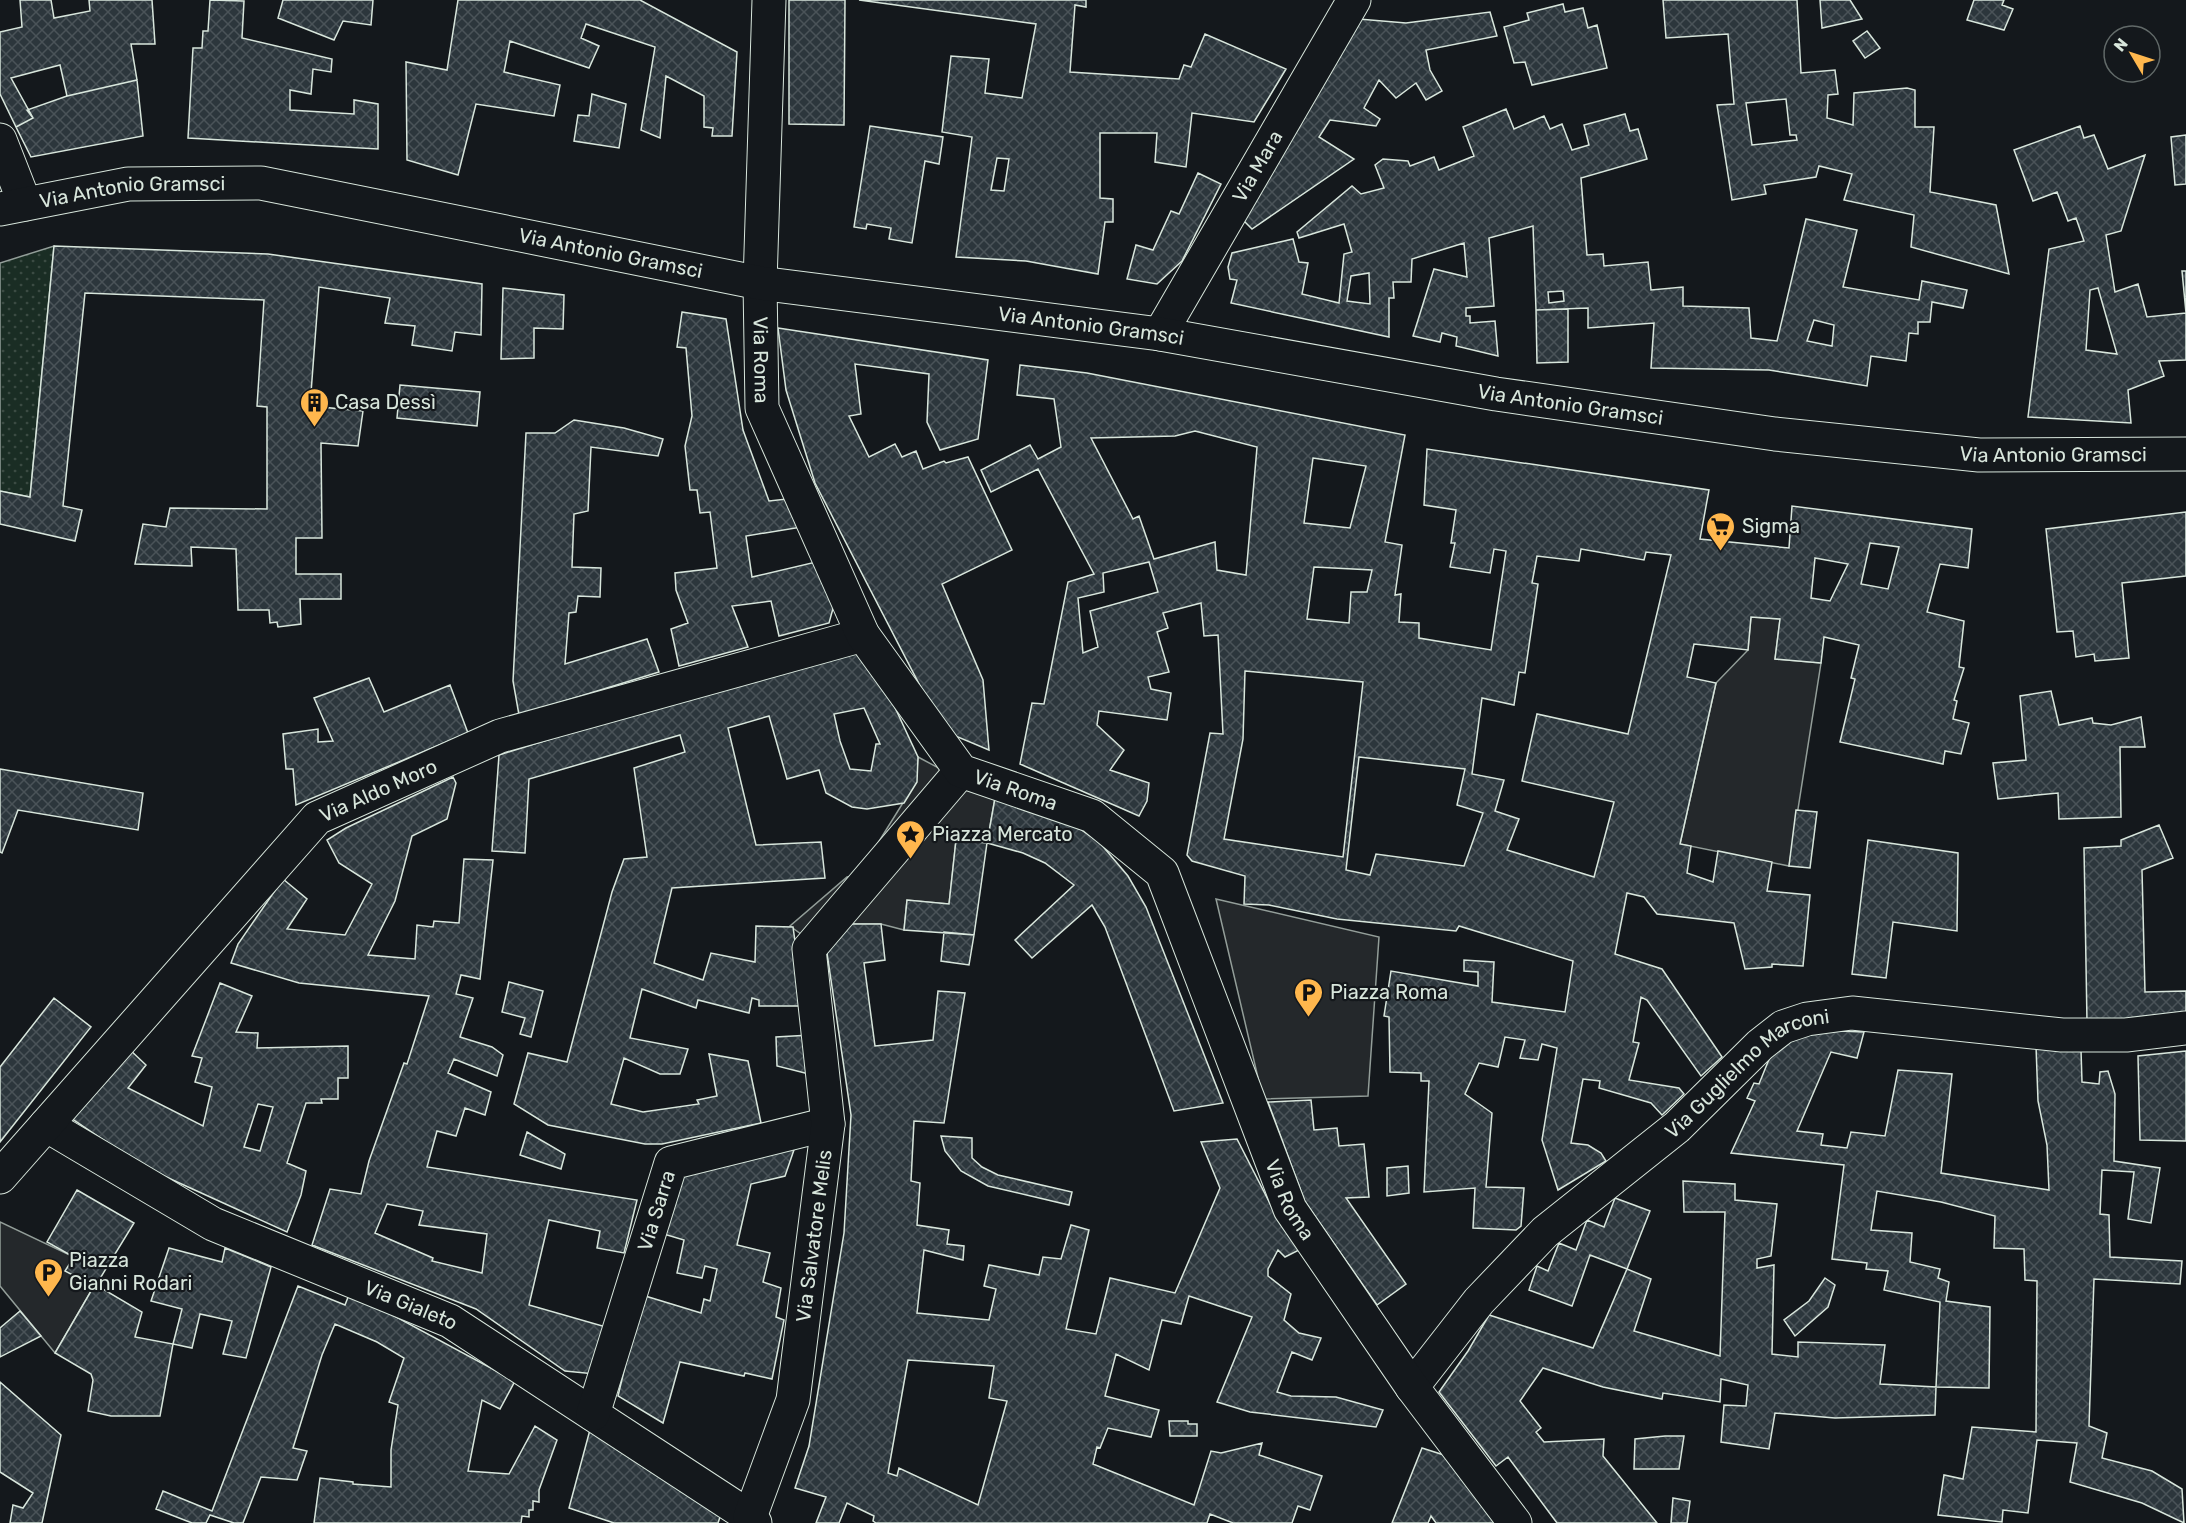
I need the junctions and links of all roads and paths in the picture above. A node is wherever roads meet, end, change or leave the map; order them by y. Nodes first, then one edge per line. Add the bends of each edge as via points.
1 (769, 0) edge
2 (1354, 0) edge
3 (0, 140) edge
4 (12, 207) edge
5 (760, 283) junction
6 (1160, 334) junction
7 (2186, 454) edge
8 (862, 635) junction
9 (962, 771) junction
10 (2186, 1028) edge
11 (828, 1124) junction
12 (46, 1125) junction
13 (0, 1177) edge
14 (1412, 1387) junction
15 (593, 1414) junction
16 (752, 1520) edge
17 (1515, 1523) edge

1 - 5 street, Via Roma
2 - 6 street, Via Mara
3 - 4 street
4 - 5 street, Via Antonio Gramsci via 128,184 261,183
5 - 6 street, Via Antonio Gramsci
5 - 8 street, Via Roma via 762,408
6 - 7 street, Via Antonio Gramsci via 1496,394 1784,436 1979,456
8 - 9 street, Via Roma
8 - 12 street, Via Aldo Moro via 500,736 317,818
9 - 11 street, Via Salvatore Melis via 809,949
9 - 14 street, Via Roma via 1092,816 1162,873 1290,1209
10 - 14 street, Via Guglielmo Marconi via 2126,1035 2062,1035 1852,1013 1807,1019 1783,1027 1677,1127 1545,1232 1479,1300
11 - 15 street, Via Sarra via 671,1163
11 - 16 street, Via Salvatore Melis via 793,1400
12 - 13 street, Via Aldo Moro
12 - 15 street, Via Gialeto via 213,1224 450,1321
14 - 17 street, Via Roma
15 - 16 street, Via Gialeto

